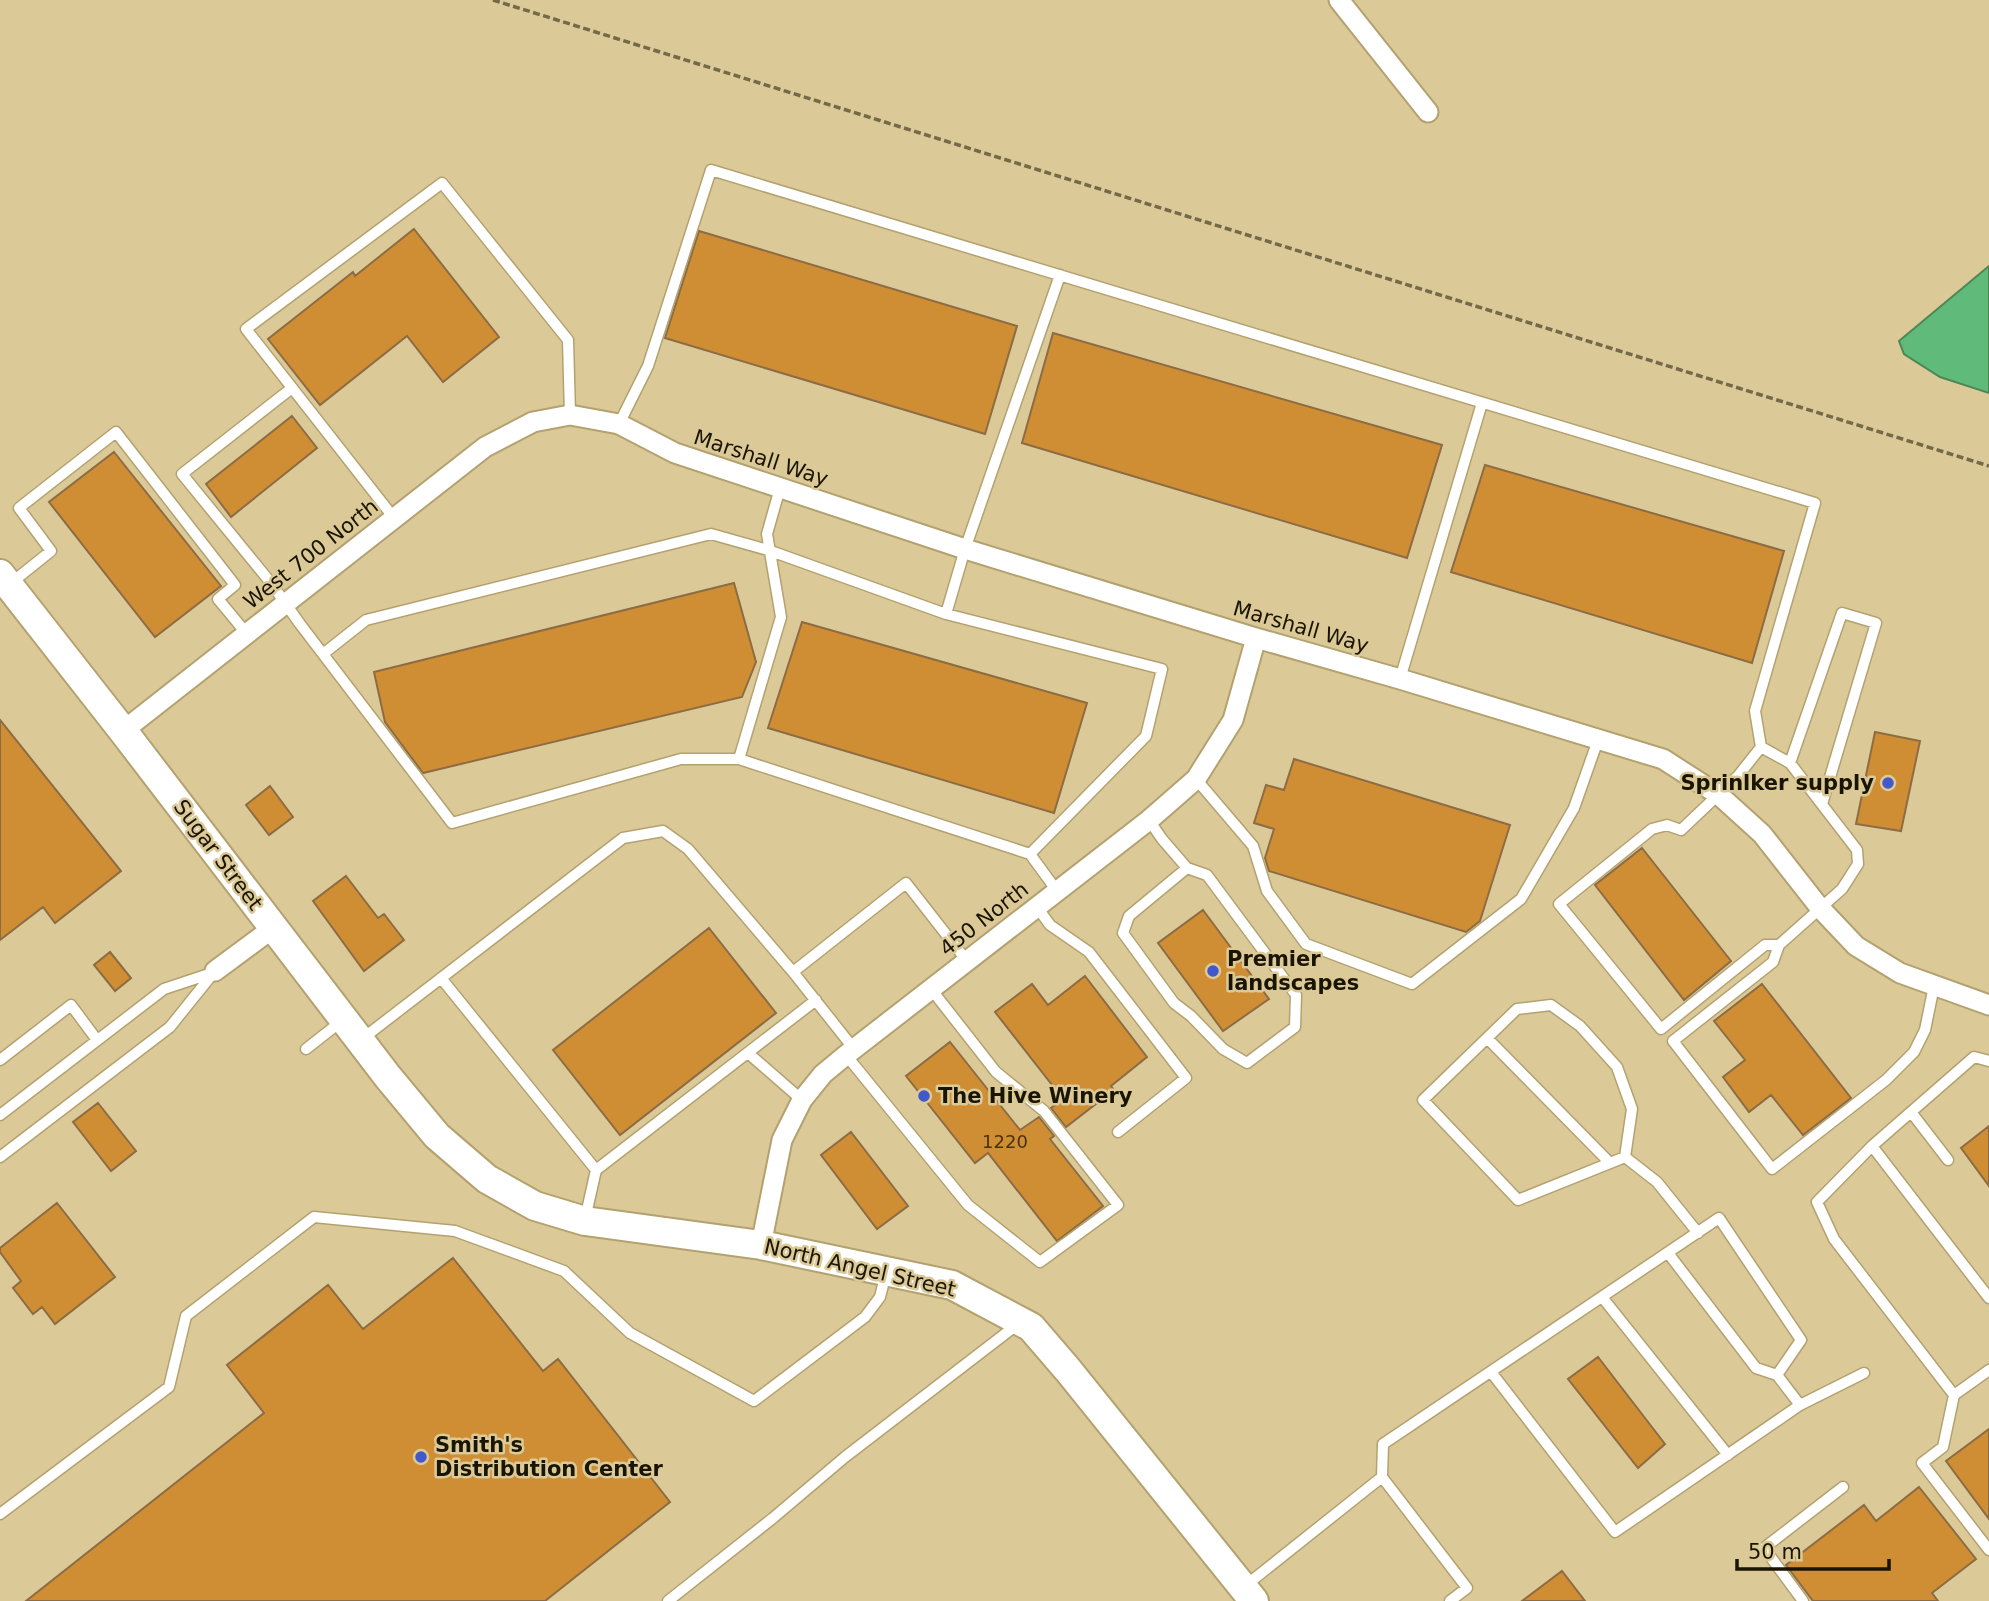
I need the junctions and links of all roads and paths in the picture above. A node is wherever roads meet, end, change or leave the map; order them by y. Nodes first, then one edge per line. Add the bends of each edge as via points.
1 (493, 0) edge
2 (1339, 0) edge
3 (1428, 112) dead end
4 (1060, 275) junction
5 (292, 388) junction
6 (1482, 403) junction
7 (570, 415) junction
8 (533, 422) joint
9 (619, 425) junction
10 (1989, 466) edge
11 (780, 488) junction
12 (394, 518) junction
13 (965, 549) junction
14 (768, 550) junction
15 (3, 584) edge
16 (286, 603) junction
17 (946, 614) junction
18 (247, 634) junction
19 (1256, 638) junction
20 (323, 654) junction
21 (1400, 680) junction
22 (123, 731) junction
23 (1598, 740) junction
24 (1760, 747) junction
25 (739, 759) junction
26 (1790, 763) junction
27 (1196, 779) junction
28 (1719, 795) junction
29 (1822, 804) junction
30 (1149, 820) junction
31 (1030, 854) junction
32 (1187, 868) junction
33 (1057, 891) junction
34 (1037, 907) junction
35 (1820, 908) junction
36 (273, 928) junction
37 (1779, 945) junction
38 (967, 961) junction
39 (215, 971) junction
40 (793, 972) junction
41 (441, 978) junction
42 (1934, 986) junction
43 (931, 989) junction
44 (816, 1000) junction
45 (1989, 1004) edge
46 (351, 1030) junction
47 (1487, 1038) junction
48 (97, 1040) junction
49 (306, 1049) dead end
50 (850, 1052) junction
51 (748, 1053) junction
52 (0, 1060) edge
53 (1989, 1061) edge
54 (802, 1100) junction
55 (1911, 1112) junction
56 (0, 1115) edge
57 (1118, 1132) dead end
58 (437, 1136) joint
59 (1872, 1146) junction
60 (0, 1157) edge
61 (1625, 1157) junction
62 (1948, 1160) dead end
63 (1610, 1163) junction
64 (596, 1170) junction
65 (585, 1221) junction
66 (1698, 1233) junction
67 (761, 1245) junction
68 (1668, 1253) junction
69 (887, 1270) junction
70 (1602, 1297) junction
71 (1989, 1298) edge
72 (1021, 1322) junction
73 (1989, 1370) edge
74 (1491, 1371) junction
75 (1864, 1373) dead end
76 (1777, 1375) junction
77 (1954, 1395) junction
78 (1800, 1405) junction
79 (1728, 1455) junction
80 (1382, 1477) junction
81 (1843, 1487) dead end
82 (0, 1514) edge
83 (1989, 1550) edge
84 (1249, 1594) edge
85 (668, 1601) edge
86 (1450, 1601) edge
87 (1803, 1601) edge

1 - 10 path
2 - 3 street
4 - 6 lane
4 - 9 lane via 710,170 648,366
4 - 13 lane
5 - 7 lane via 246,329 442,183 568,340
5 - 12 lane
5 - 16 lane via 182,474
6 - 21 lane
6 - 24 lane via 1815,503 1755,711
7 - 8 street, Marshall Way
7 - 9 street, Marshall Way
8 - 12 street, West 700 North via 485,447
9 - 11 street, Marshall Way via 675,453
11 - 13 street, Marshall Way
11 - 14 lane via 767,534
12 - 16 street, West 700 North
13 - 17 lane
13 - 19 street, Marshall Way
14 - 17 lane
14 - 20 lane via 710,534 366,620
14 - 25 lane via 781,617
15 - 18 lane via 51,551 19,508 116,432 235,585 218,599
15 - 22 street, Sugar Street
16 - 18 street, West 700 North
16 - 20 lane
17 - 31 lane via 1161,669 1146,736
18 - 22 street, West 700 North
19 - 21 street, Marshall Way
19 - 27 street, 450 North via 1233,720
20 - 25 lane via 452,823 681,760
21 - 23 street, Marshall Way
22 - 36 street, Sugar Street
23 - 27 lane via 1574,808 1521,899 1412,984 1306,944 1267,891 1253,846
23 - 28 street, Marshall Way via 1663,760
24 - 26 lane
24 - 28 lane
25 - 31 lane
26 - 29 lane
26 - 29 lane via 1842,612 1876,623
27 - 30 street, 450 North
28 - 35 street, Marshall Way via 1762,834
28 - 37 lane via 1681,830 1667,825 1653,829 1559,904 1661,1028 1765,945
29 - 35 lane via 1857,850 1858,864 1842,890
30 - 32 lane
30 - 33 street, 450 North
31 - 33 lane
32 - 32 lane via 1129,916 1123,933 1174,1003 1223,1049 1247,1063 1294,1027 1296,995 1207,875
33 - 34 street, 450 North
34 - 38 street, 450 North
34 - 57 lane via 1049,925 1088,952 1186,1079
35 - 37 lane
35 - 42 street, Marshall Way via 1856,946 1900,973
36 - 39 street
36 - 46 street, Sugar Street
37 - 42 lane via 1773,962 1673,1041 1772,1169 1886,1080 1914,1052 1925,1030
38 - 40 lane via 906,883
38 - 43 street, 450 North
39 - 48 lane via 164,989
39 - 60 lane via 170,1027
40 - 41 lane via 688,849 663,831 623,838
40 - 44 lane
41 - 46 lane
41 - 64 lane
42 - 45 street, Marshall Way
43 - 50 street, 450 North
43 - 50 lane via 996,1072 1044,1111 1118,1205 1040,1262 968,1205
44 - 50 lane
44 - 51 lane
46 - 49 lane
46 - 58 street, Sugar Street
47 - 61 lane via 1517,1009 1551,1005 1580,1026 1617,1068 1632,1109
47 - 63 lane
47 - 63 lane via 1423,1100 1518,1200
48 - 52 lane via 71,1005
48 - 56 lane
50 - 54 street, 450 North via 823,1074
51 - 54 lane
51 - 64 lane
53 - 55 lane via 1974,1057
54 - 67 street, 450 North via 782,1140
55 - 59 lane
55 - 62 lane
58 - 65 street, North Angel Street via 487,1179 534,1206
59 - 71 lane
59 - 77 lane via 1817,1202 1833,1238
61 - 63 lane
61 - 66 lane via 1657,1182
64 - 65 lane
65 - 67 street, North Angel Street
66 - 68 lane
66 - 76 lane via 1719,1219 1801,1340
67 - 69 street, North Angel Street
68 - 70 lane
68 - 76 lane via 1756,1368
69 - 72 street, North Angel Street via 952,1285
69 - 82 lane via 880,1297 865,1317 754,1401 630,1333 564,1271 455,1231 314,1217 186,1316 169,1387
70 - 74 lane
70 - 79 lane
72 - 84 street, North Angel Street via 1031,1327 1068,1370
72 - 85 lane
73 - 77 lane
74 - 79 lane via 1615,1532
74 - 80 lane via 1383,1444
75 - 78 lane
76 - 78 lane
77 - 83 lane via 1943,1447 1922,1463
78 - 79 lane
80 - 84 lane
80 - 86 lane via 1467,1588
81 - 87 lane via 1764,1548

